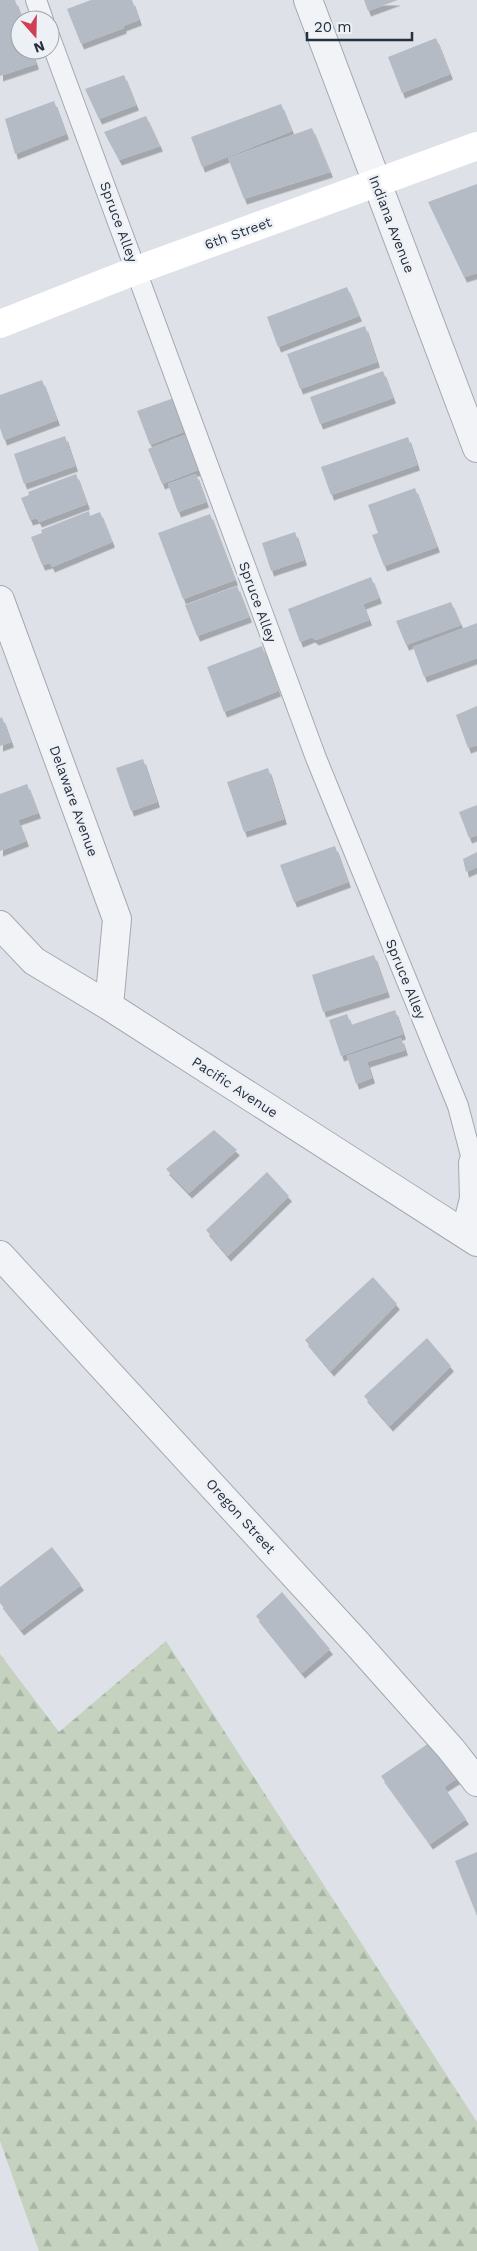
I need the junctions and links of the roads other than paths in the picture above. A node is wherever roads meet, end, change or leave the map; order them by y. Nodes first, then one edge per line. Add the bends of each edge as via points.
1 (308, 0) edge
2 (58, 60) edge
3 (477, 146) edge
4 (377, 182) junction
5 (136, 270) junction
6 (0, 324) edge
7 (477, 448) edge
8 (0, 600) edge
9 (0, 925) edge
10 (109, 1006) junction
11 (473, 1163) joint
12 (471, 1238) edge
13 (0, 1255) edge
14 (477, 1782) edge

1 - 4 street, Indiana Avenue
2 - 5 lane, Spruce Alley
3 - 4 street, 6th Street
4 - 5 street, 6th Street
4 - 7 street, Indiana Avenue
5 - 6 street, 6th Street
5 - 11 lane, Spruce Alley via 316,758 458,1106
8 - 10 street, Delaware Avenue via 117,919
9 - 10 street, Pacific Avenue via 34,961
10 - 12 street, Pacific Avenue
11 - 12 street
13 - 14 street, Oregon Street via 354,1640

